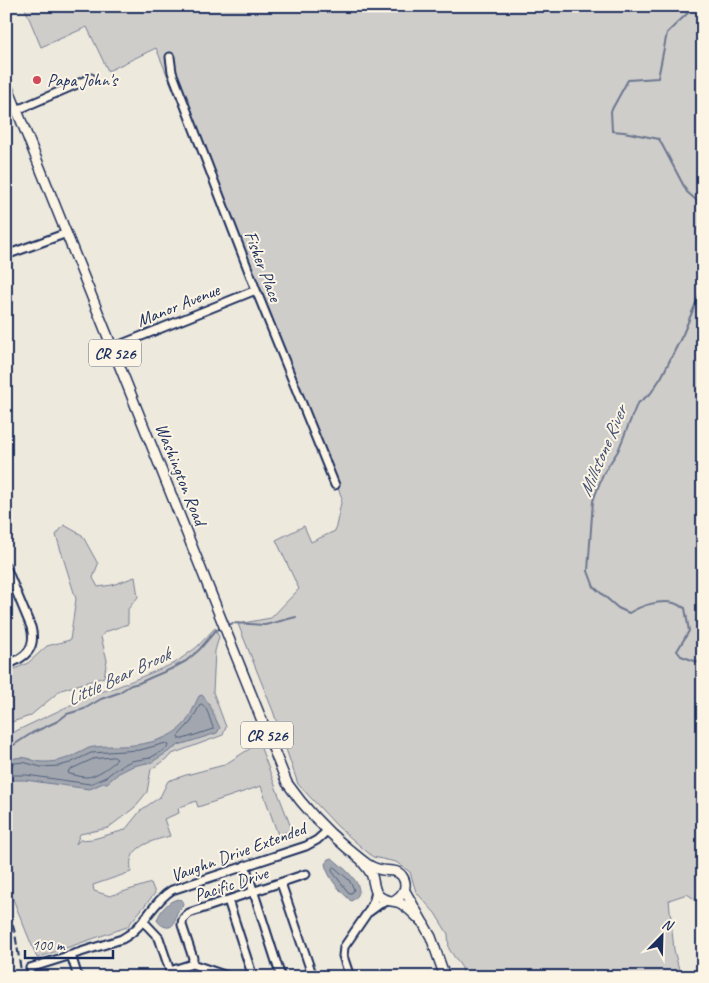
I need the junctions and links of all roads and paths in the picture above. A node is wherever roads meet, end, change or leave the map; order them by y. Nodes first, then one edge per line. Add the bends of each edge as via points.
1 (170, 57) dead end
2 (91, 78) dead end
3 (6, 83) edge
4 (17, 110) junction
5 (67, 233) junction
6 (6, 255) edge
7 (256, 290) junction
8 (112, 348) junction
9 (335, 485) dead end
10 (6, 567) edge
11 (6, 665) edge
12 (327, 831) junction
13 (357, 856) junction
14 (245, 865) junction
15 (386, 870) junction
16 (306, 874) dead end
17 (281, 883) junction
18 (375, 889) junction
19 (404, 890) junction
20 (254, 892) junction
21 (228, 900) junction
22 (391, 901) junction
23 (368, 912) junction
24 (143, 921) junction
25 (424, 924) junction
26 (71, 955) junction
27 (192, 964) junction
28 (30, 968) dead end
29 (171, 974) edge
30 (78, 977) edge
31 (230, 977) edge
32 (253, 977) edge
33 (281, 977) edge
34 (313, 977) edge
35 (350, 977) edge
36 (445, 977) edge

1 - 7 street, Fisher Place via 172,72
2 - 4 street
3 - 4 main road, Washington Road / CR 526
4 - 5 main road, Washington Road / CR 526
5 - 6 street
5 - 8 main road, Washington Road / CR 526
7 - 8 street, Manor Avenue
7 - 9 street, Fisher Place
8 - 12 main road, Washington Road / CR 526 via 287,783
10 - 11 street via 33,634 28,652
12 - 13 main road, Washington Road / CR 526
12 - 14 street, Vaughn Drive Extended via 306,846
13 - 15 main road, Washington Road / CR 526 via 378,869
13 - 18 main road, Washington Road / CR 526 via 369,870
14 - 20 street
14 - 24 street, Vaughn Drive Extended via 172,890 160,899
15 - 18 main road via 377,876
15 - 19 main road, Washington Road / CR 526 via 400,874 405,882
16 - 17 street, Pacific Drive
17 - 20 street, Pacific Drive
17 - 34 street
18 - 22 main road, Washington Road / CR 526 via 380,898
18 - 23 street
19 - 22 main road via 402,896
19 - 25 main road
20 - 21 street, Pacific Drive
20 - 33 street
21 - 27 street, Pacific Drive via 189,913 182,920
21 - 32 street
22 - 23 street
22 - 25 main road, Washington Road via 402,904
23 - 35 street via 344,947 343,956
24 - 26 street, Vaughn Drive Extended via 122,939
24 - 29 street via 159,938
25 - 36 main road
26 - 28 street, Vaughn Drive Extended
26 - 30 street
27 - 29 street
27 - 31 street

